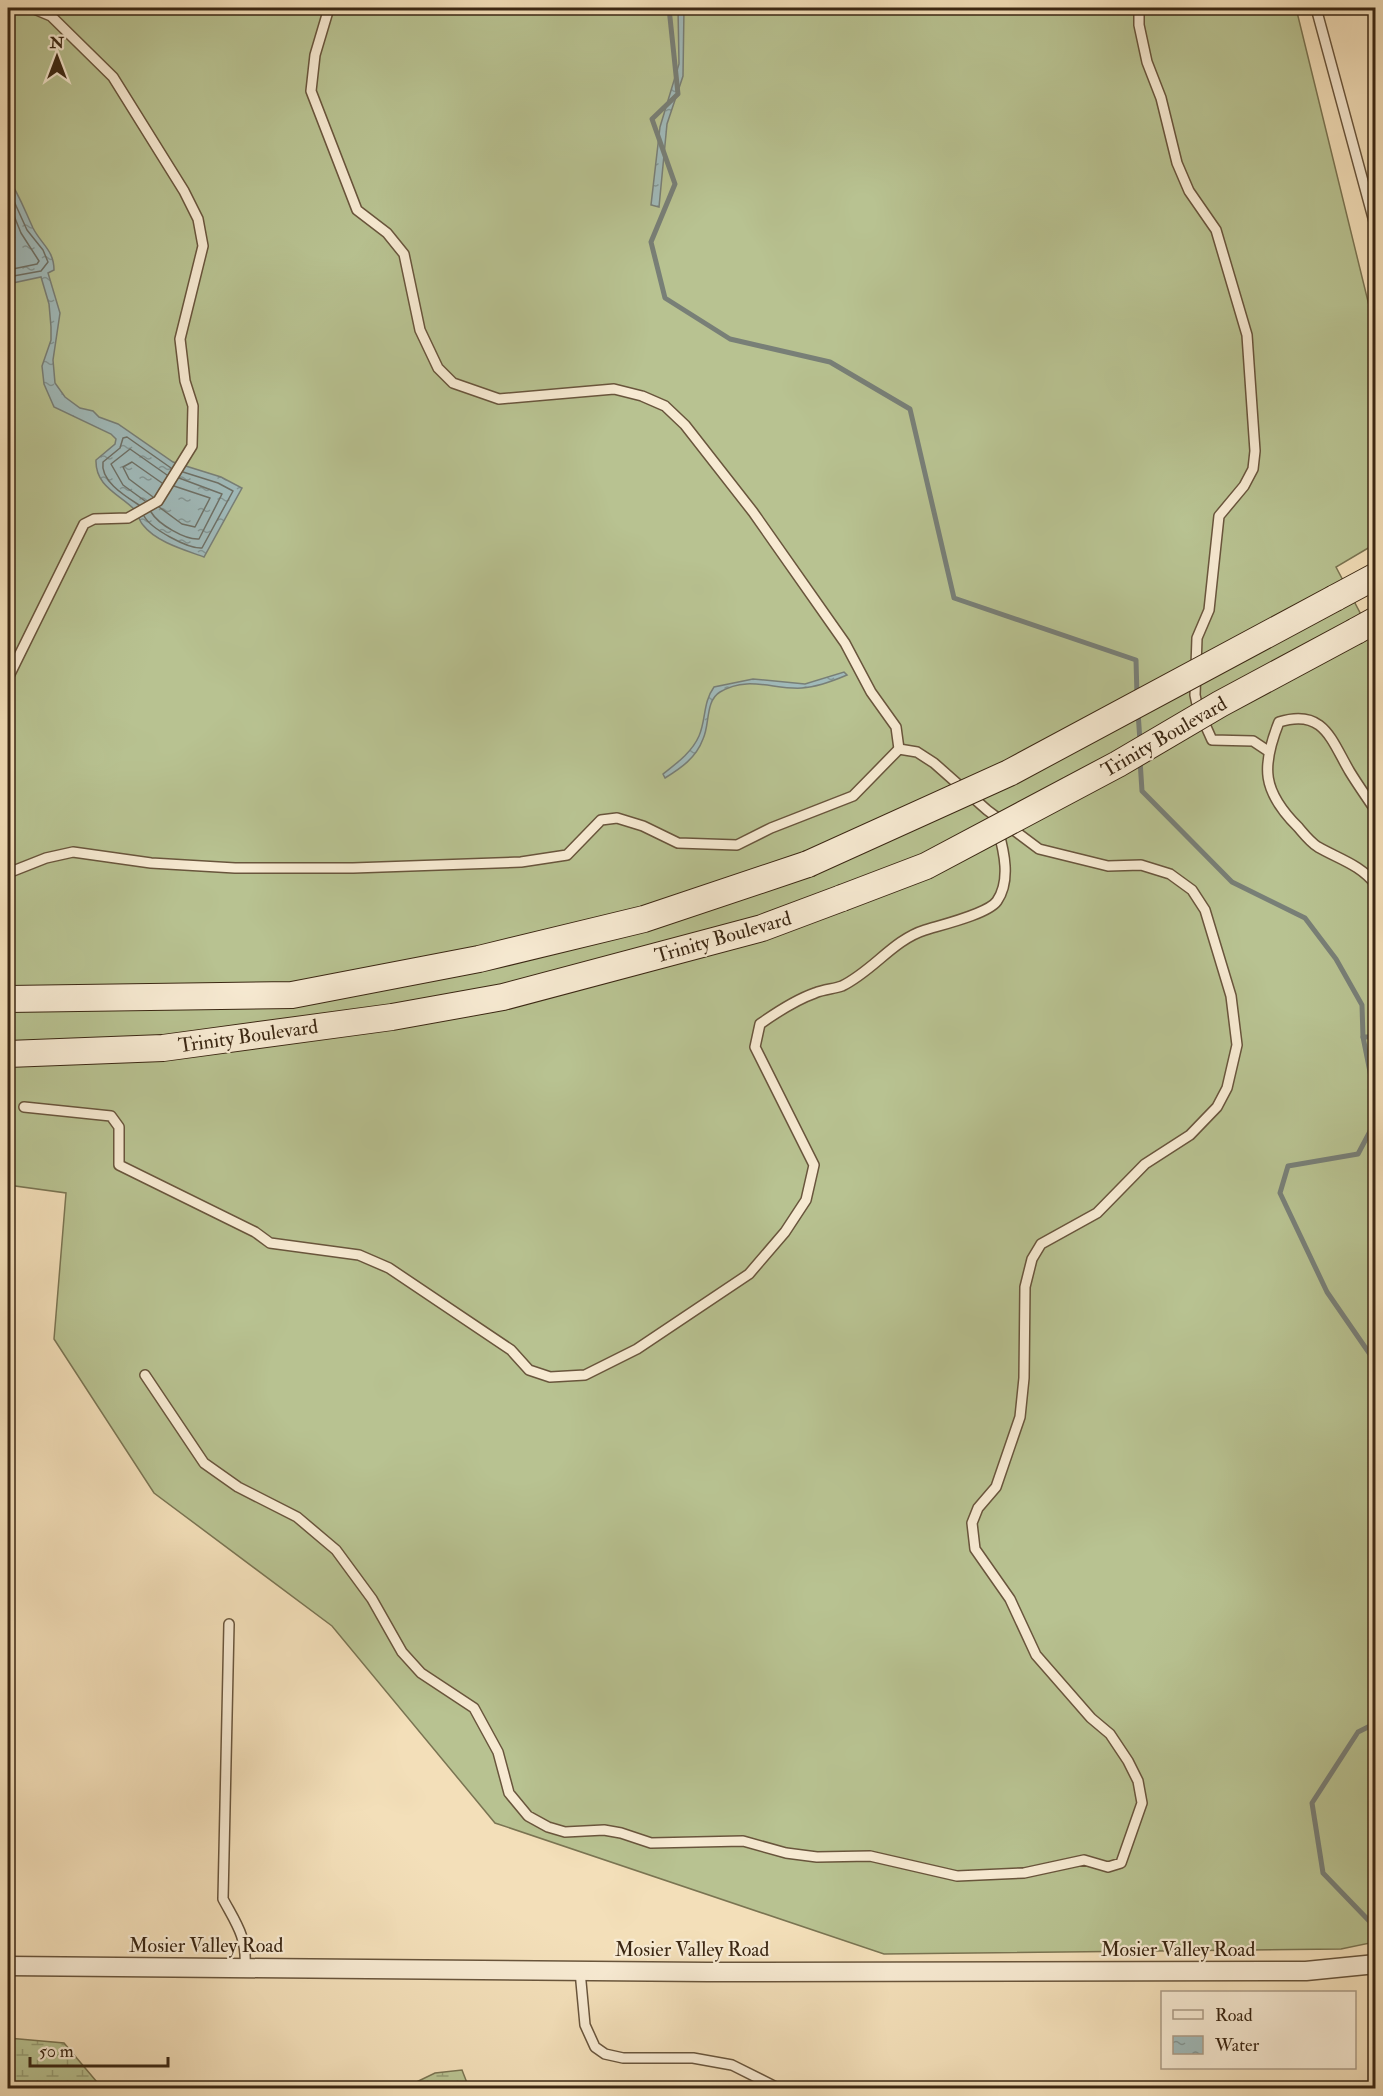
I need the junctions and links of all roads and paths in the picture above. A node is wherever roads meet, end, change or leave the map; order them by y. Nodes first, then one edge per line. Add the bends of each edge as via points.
1 (32, 8) edge
2 (329, 8) edge
3 (1139, 8) edge
4 (1316, 8) edge
5 (1376, 229) edge
6 (1376, 576) edge
7 (1366, 626) edge
8 (8, 678) edge
9 (899, 749) junction
10 (1268, 752) junction
11 (1376, 812) edge
12 (994, 816) junction
13 (8, 873) edge
14 (1376, 885) edge
15 (8, 999) edge
16 (8, 1054) edge
17 (24, 1107) dead end
18 (145, 1375) dead end
19 (229, 1624) dead end
20 (1376, 1964) edge
21 (8, 1966) edge
22 (245, 1968) junction
23 (580, 1971) junction
24 (778, 2088) edge

1 - 8 lane via 51,16 113,77 184,191 198,219 203,246 180,339 185,381 193,406 192,446 158,501 129,518 94,519 84,524
2 - 9 lane via 315,55 311,91 357,210 387,233 404,254 420,330 438,368 453,383 499,399 614,389 665,406 685,425 753,512 845,643 896,727
3 - 10 lane via 1147,62 1178,163 1189,191 1216,230 1248,346 1253,469 1220,516 1212,596 1197,638 1195,695 1212,740 1253,741
4 - 5 lane
6 - 15 main road, Trinity Boulevard, bridge via 1009,773 808,864 644,920 479,959 292,995
7 - 16 main road, Trinity Boulevard, bridge via 926,866 762,928 503,997 392,1017 163,1048
9 - 12 lane via 917,752 934,763
9 - 13 lane via 852,796 737,845 678,843 617,818 601,820 567,855 521,862 235,868 151,863 73,852
10 - 11 lane via 1279,722 1293,718 1310,720 1327,729
10 - 14 lane via 1266,772 1282,809 1315,845 1359,868
12 - 17 lane via 1006,857 997,902 912,934 874,966 841,986 816,992 760,1024 755,1047 814,1166 806,1200 785,1232 749,1274 724,1293 637,1349 585,1376 550,1377 529,1370 511,1350 389,1268 359,1255 270,1242 119,1166 119,1127 111,1116
12 - 18 lane via 1040,849 1108,866 1141,865 1170,874 1192,890 1205,910 1236,1024 1237,1045 1227,1088 1217,1107 1190,1135 1145,1164 1097,1213 1041,1244 1032,1259 1025,1287 1020,1417 996,1487 978,1508 972,1523 975,1549 1010,1599 1036,1655 1110,1734 1138,1781 1142,1803 1121,1863 1108,1867 1084,1860 1024,1873 957,1876 870,1856 817,1857 743,1841 651,1843 604,1830 565,1832 548,1827 528,1816 509,1793 498,1752 474,1708 421,1673 402,1652 372,1599 336,1550 297,1517 238,1487 204,1463
19 - 22 lane via 223,1899 244,1935
20 - 23 street, Mosier Valley Road via 1294,1971
21 - 22 street, Mosier Valley Road
22 - 23 street, Mosier Valley Road
23 - 24 lane via 585,2025 595,2047 605,2054 622,2058 693,2058 732,2065

